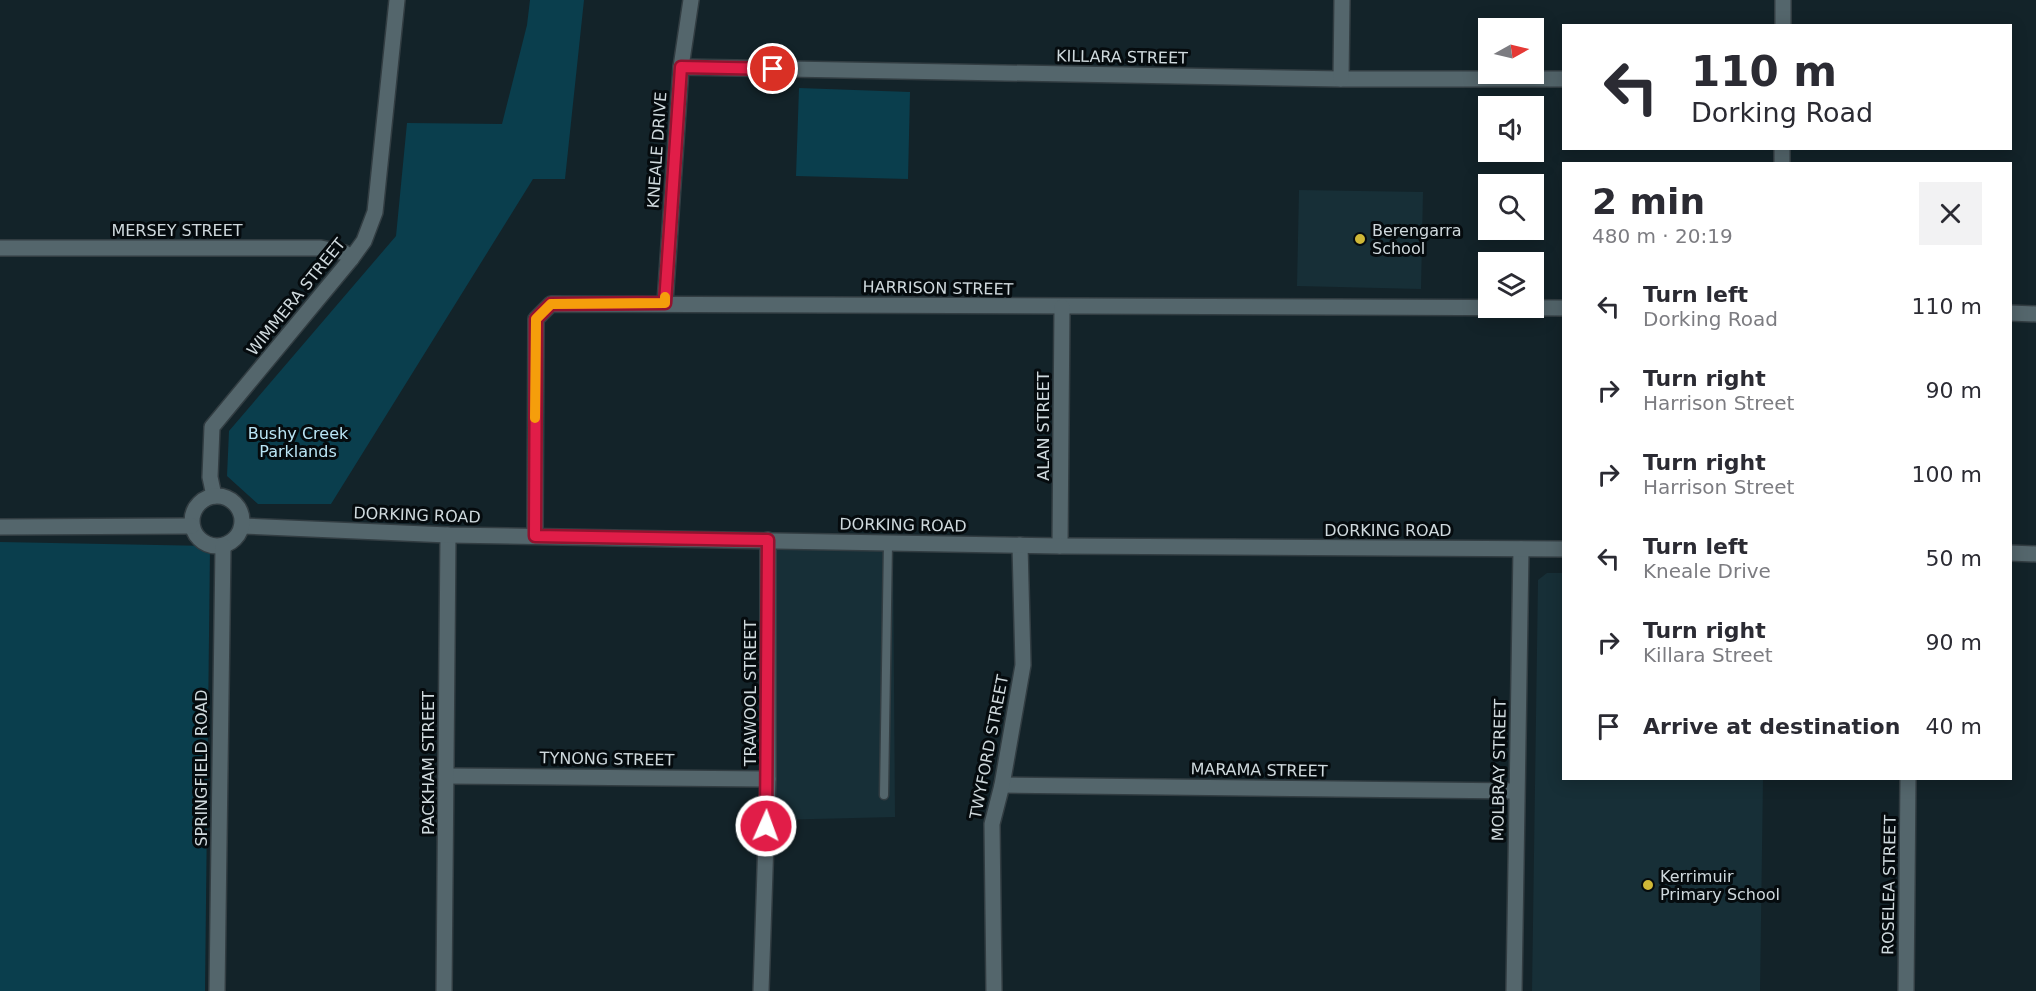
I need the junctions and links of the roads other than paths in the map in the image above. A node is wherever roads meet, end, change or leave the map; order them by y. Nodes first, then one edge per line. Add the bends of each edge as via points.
1 (397, 0) edge
2 (691, 0) edge
3 (1342, 0) edge
4 (1783, 0) edge
5 (1783, 24) edge
6 (681, 67) junction
7 (1341, 79) junction
8 (1562, 79) edge
9 (0, 248) edge
10 (351, 259) junction
11 (665, 303) junction
12 (1062, 307) junction
13 (1562, 308) edge
14 (2012, 313) edge
15 (2036, 314) edge
16 (214, 496) junction
17 (192, 526) junction
18 (242, 526) junction
19 (0, 527) edge
20 (448, 535) junction
21 (535, 536) junction
22 (768, 540) junction
23 (888, 543) junction
24 (1020, 545) junction
25 (223, 546) junction
26 (1060, 546) junction
27 (1521, 549) junction
28 (1562, 549) edge
29 (2012, 553) edge
30 (2036, 554) edge
31 (446, 776) junction
32 (768, 779) junction
33 (1908, 780) edge
34 (1002, 784) junction
35 (1516, 791) junction
36 (884, 795) dead end
37 (216, 991) edge
38 (444, 991) edge
39 (761, 991) edge
40 (994, 991) edge
41 (1515, 991) edge
42 (1906, 991) edge

1 - 10 street, WIMMERA STREET via 375,212 364,241
2 - 6 street, KNEALE DRIVE
3 - 7 street
4 - 5 street
6 - 7 street, KILLARA STREET
6 - 11 street, KNEALE DRIVE
7 - 8 street, KILLARA STREET
9 - 10 street, MERSEY STREET via 321,248 345,253
10 - 16 street, WIMMERA STREET via 212,427 210,477
11 - 12 street, HARRISON STREET
11 - 21 street, HARRISON STREET via 551,304 536,319
12 - 13 street, HARRISON STREET
12 - 26 street, ALAN STREET
14 - 15 street
16 - 17 street via 199,503
16 - 18 street via 234,501 243,516
17 - 19 street
17 - 25 street via 201,541 209,546
18 - 20 street, DORKING ROAD
18 - 25 street via 238,536
20 - 21 street, DORKING ROAD
20 - 31 street, PACKHAM STREET
21 - 22 street, DORKING ROAD
22 - 23 street, DORKING ROAD
22 - 32 street, TRAWOOL STREET
23 - 24 street, DORKING ROAD
23 - 36 lane
24 - 26 street, DORKING ROAD
24 - 34 street, TWYFORD STREET via 1023,665
25 - 37 street, SPRINGFIELD ROAD
26 - 27 street, DORKING ROAD
27 - 28 street, DORKING ROAD
27 - 35 street, MOLBRAY STREET
29 - 30 street
31 - 32 street, TYNONG STREET
31 - 38 street, PACKHAM STREET
32 - 39 street, TRAWOOL STREET
33 - 42 street, ROSELEA STREET
34 - 35 street, MARAMA STREET
34 - 40 street, TWYFORD STREET via 992,824
35 - 41 street, MOLBRAY STREET

